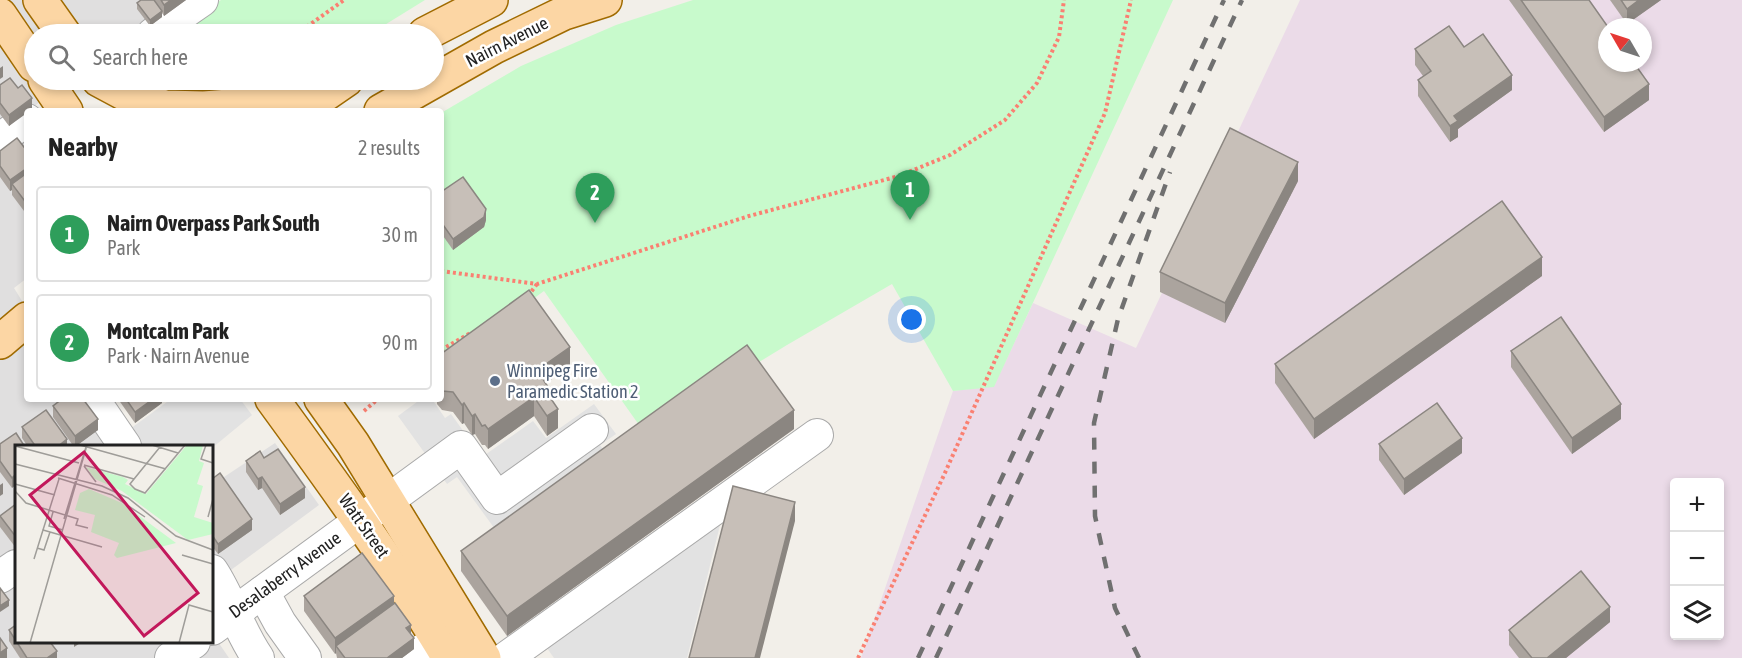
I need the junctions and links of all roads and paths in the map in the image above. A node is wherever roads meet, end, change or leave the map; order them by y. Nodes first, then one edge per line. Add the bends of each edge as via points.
1 (40, 0) edge
2 (202, 0) edge
3 (344, 0) edge
4 (491, 0) edge
5 (605, 0) edge
6 (1064, 0) edge
7 (1131, 0) edge
8 (0, 15) edge
9 (57, 24) edge
10 (167, 24) edge
11 (311, 24) edge
12 (444, 24) edge
13 (24, 50) edge
14 (444, 75) edge
15 (104, 90) edge
16 (118, 90) edge
17 (289, 90) edge
18 (331, 90) edge
19 (418, 90) edge
20 (116, 108) edge
21 (204, 108) edge
22 (204, 108) edge
23 (305, 108) edge
24 (386, 108) edge
25 (24, 122) edge
26 (0, 139) edge
27 (444, 271) edge
28 (537, 284) junction
29 (526, 299) edge
30 (24, 322) edge
31 (480, 327) edge
32 (0, 342) edge
33 (444, 348) edge
34 (24, 351) edge
35 (0, 364) edge
36 (95, 402) edge
37 (274, 402) edge
38 (323, 402) edge
39 (592, 430) dead end
40 (817, 435) dead end
41 (124, 445) edge
42 (388, 500) junction
43 (360, 519) junction
44 (15, 567) edge
45 (213, 573) edge
46 (0, 577) edge
47 (262, 592) junction
48 (223, 621) edge
49 (450, 640) edge
50 (193, 643) edge
51 (171, 658) edge
52 (258, 658) edge
53 (304, 658) edge
54 (411, 658) edge
55 (484, 658) edge
56 (506, 658) edge
57 (858, 658) edge

1 - 9 main road
2 - 10 street
3 - 11 path
4 - 12 main road
5 - 14 main road, Nairn Avenue via 564,13
6 - 28 path via 1059,37 1037,83 1005,120 950,155 899,176 749,216
7 - 57 path via 1105,112
8 - 13 main road
15 - 20 main road
16 - 22 main road via 165,107
17 - 21 main road via 242,105
18 - 23 main road
19 - 24 main road, Nairn Avenue
25 - 26 street
27 - 28 path
28 - 29 path
30 - 32 main road
31 - 33 path
34 - 35 main road
36 - 41 street
37 - 43 main road, Watt Street
38 - 42 main road, Watt Street
39 - 42 street, Desalaberry Avenue via 497,498 461,447
40 - 56 street
42 - 43 street, Desalaberry Avenue
42 - 49 main road, Watt Street
43 - 47 street, Desalaberry Avenue
43 - 49 main road, Watt Street via 419,607
44 - 46 street
45 - 48 street via 220,583
47 - 48 street, Desalaberry Avenue
47 - 53 street
48 - 52 street
49 - 54 street
49 - 55 main road, Watt Street
50 - 51 street

